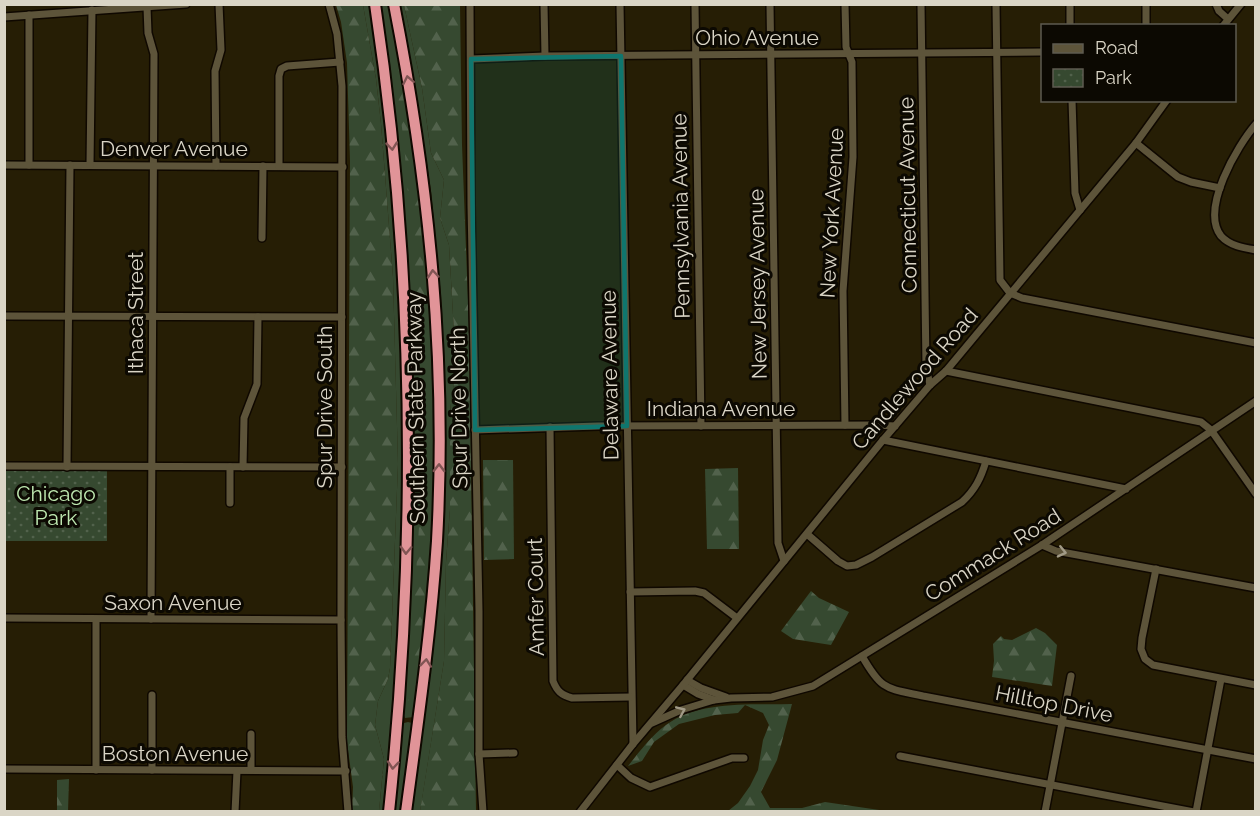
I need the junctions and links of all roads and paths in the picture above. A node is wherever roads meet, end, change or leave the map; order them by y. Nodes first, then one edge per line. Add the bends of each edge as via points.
1 (40, 4) edge
2 (186, 4) edge
3 (219, 4) edge
4 (329, 4) edge
5 (375, 4) edge
6 (394, 4) edge
7 (470, 4) edge
8 (544, 4) edge
9 (620, 4) edge
10 (695, 4) edge
11 (770, 4) edge
12 (845, 4) edge
13 (921, 4) edge
14 (996, 4) edge
15 (1070, 4) edge
16 (1146, 4) edge
17 (1215, 4) edge
18 (1241, 4) edge
19 (169, 5) edge
20 (103, 7) edge
21 (147, 7) junction
22 (92, 10) junction
23 (41, 14) junction
24 (29, 15) junction
25 (4, 17) edge
26 (1226, 22) edge
27 (1070, 24) edge
28 (1146, 24) edge
29 (997, 52) junction
30 (1041, 52) edge
31 (922, 53) junction
32 (771, 54) junction
33 (849, 54) junction
34 (695, 55) junction
35 (545, 56) junction
36 (621, 56) junction
37 (471, 59) junction
38 (340, 62) junction
39 (1072, 102) edge
40 (1166, 102) edge
41 (1256, 124) edge
42 (1136, 143) junction
43 (4, 165) edge
44 (29, 165) junction
45 (70, 165) junction
46 (90, 165) junction
47 (153, 166) junction
48 (216, 166) junction
49 (263, 166) junction
50 (279, 166) junction
51 (343, 167) junction
52 (1220, 188) junction
53 (1080, 210) junction
54 (262, 238) dead end
55 (1256, 250) edge
56 (1010, 293) junction
57 (4, 316) edge
58 (67, 316) junction
59 (152, 316) junction
60 (258, 317) junction
61 (342, 317) junction
62 (1256, 343) edge
63 (945, 371) junction
64 (930, 385) junction
65 (1256, 401) edge
66 (845, 425) junction
67 (627, 426) junction
68 (701, 426) junction
69 (776, 426) junction
70 (895, 426) junction
71 (550, 427) junction
72 (476, 430) junction
73 (1211, 430) junction
74 (883, 440) junction
75 (986, 461) junction
76 (4, 466) edge
77 (67, 466) junction
78 (152, 466) junction
79 (230, 467) junction
80 (243, 467) junction
81 (342, 467) junction
82 (1126, 489) junction
83 (1256, 494) edge
84 (230, 503) dead end
85 (807, 534) junction
86 (1042, 545) junction
87 (784, 561) junction
88 (1156, 569) junction
89 (1256, 588) edge
90 (630, 592) junction
91 (4, 618) edge
92 (737, 618) junction
93 (96, 619) junction
94 (152, 619) junction
95 (341, 620) junction
96 (862, 656) junction
97 (1071, 676) dead end
98 (1221, 679) junction
99 (685, 682) junction
100 (1256, 685) edge
101 (152, 695) dead end
102 (631, 697) junction
103 (731, 698) junction
104 (714, 700) junction
105 (1062, 722) junction
106 (650, 724) junction
107 (251, 734) dead end
108 (633, 744) junction
109 (1208, 750) junction
110 (513, 753) dead end
111 (479, 754) junction
112 (900, 756) dead end
113 (744, 758) dead end
114 (1256, 759) edge
115 (617, 765) junction
116 (4, 769) edge
117 (96, 770) junction
118 (152, 770) junction
119 (251, 770) junction
120 (237, 771) junction
121 (346, 771) junction
122 (1050, 784) junction
123 (235, 812) edge
124 (348, 812) edge
125 (389, 812) edge
126 (406, 812) edge
127 (483, 812) edge
128 (580, 812) edge
129 (1045, 812) edge
130 (1195, 812) edge

1 - 23 street
2 - 19 street
3 - 48 street
4 - 38 street, Spur Drive South
5 -> 125 highway, Southern State Parkway via 399,219 407,389 405,594
126 -> 6 highway, Southern State Parkway via 437,540 438,367 426,201
7 - 37 street, Spur Drive North
8 - 35 street
9 - 36 street, Delaware Avenue
10 - 34 street, Pennsylvania Avenue
11 - 32 street, New Jersey Avenue
12 - 33 street, New York Avenue
13 - 31 street, Connecticut Avenue
14 - 29 street
15 - 27 street
16 - 28 street
17 - 26 street
18 - 26 street
19 - 21 street
20 - 21 street
20 - 22 street
21 - 47 street, Ithaca Street via 154,54
22 - 23 street
22 - 46 street
23 - 24 street
24 - 25 street
24 - 44 street
29 - 30 street, Ohio Avenue
29 - 31 street, Ohio Avenue
29 - 56 street via 1000,280
31 - 33 street, Ohio Avenue
31 - 64 street, Connecticut Avenue via 926,367
32 - 33 street, Ohio Avenue
32 - 34 street, Ohio Avenue
32 - 69 street, New Jersey Avenue
33 - 66 street, New York Avenue via 853,157 843,291
34 - 36 street, Ohio Avenue
34 - 68 street, Pennsylvania Avenue
35 - 36 street, Ohio Avenue
35 - 37 street, Ohio Avenue
36 - 67 street, Delaware Avenue
37 - 72 street, Spur Drive North
38 - 50 street via 281,69
38 - 51 street, Spur Drive South
39 - 53 street via 1075,193
40 - 42 street, Candlewood Road
41 - 52 street via 1228,166
42 - 52 street via 1178,177
42 - 53 street, Candlewood Road
43 - 44 street, Denver Avenue
44 - 45 street, Denver Avenue
45 - 46 street, Denver Avenue
45 - 58 street
46 - 47 street, Denver Avenue
47 - 48 street, Denver Avenue
47 - 59 street, Ithaca Street
48 - 49 street, Denver Avenue
49 - 50 street, Denver Avenue
49 - 54 street
50 - 51 street, Denver Avenue
51 - 61 street, Spur Drive South
52 - 55 street via 1216,223 1221,236 1233,245
53 - 56 street, Candlewood Road
56 - 62 street
56 - 63 street, Candlewood Road
57 - 58 street
58 - 59 street
58 - 77 street
59 - 60 street
59 - 78 street, Ithaca Street
60 - 61 street
60 - 80 street via 257,384 244,418
61 - 81 street, Spur Drive South
63 - 64 street, Candlewood Road
63 - 73 street via 1202,422
64 - 70 street, Candlewood Road
65 - 73 street, Commack Road
66 - 69 street, Indiana Avenue
66 - 70 street, Indiana Avenue
67 - 68 street, Indiana Avenue
67 - 71 street, Indiana Avenue
67 - 90 street, Delaware Avenue
68 - 69 street, Indiana Avenue
69 - 87 street, New Jersey Avenue via 778,543
70 - 74 street, Candlewood Road
71 - 72 street, Indiana Avenue
71 - 102 street, Amfer Court via 553,681 556,689 572,698
72 - 111 street, Spur Drive North
73 - 82 street, Commack Road
73 - 83 street
74 - 75 street
74 - 85 street, Candlewood Road
75 - 82 street
75 - 85 street via 977,486 962,502 856,565 838,561
76 - 77 street
77 - 78 street
78 - 79 street
78 - 94 street, Ithaca Street
79 - 80 street
79 - 84 street
80 - 81 street
81 - 95 street, Spur Drive South
82 - 86 street, Commack Road
85 - 87 street, Candlewood Road
86 -> 88 street
86 - 96 street, Commack Road
87 - 92 street, Candlewood Road
88 - 89 street
88 - 98 street via 1142,638 1145,659 1153,665
90 - 92 street via 704,593
90 - 102 street, Delaware Avenue
91 - 93 street, Saxon Avenue
92 - 99 street, Candlewood Road
93 - 94 street, Saxon Avenue
93 - 117 street
94 - 95 street, Saxon Avenue
95 - 121 street, Spur Drive South
96 - 103 street, Commack Road via 813,686 772,697
96 - 105 street, Hilltop Drive via 879,682 890,689
97 - 105 street
98 - 100 street
98 - 109 street
99 - 103 street, Commack Road
99 - 104 street via 698,694
99 - 106 street
101 - 118 street
102 - 108 street, Delaware Avenue
103 - 104 street, Commack Road
106 -> 104 street, Commack Road
105 - 109 street, Hilltop Drive
105 - 122 street
106 - 108 street
107 - 119 street
108 - 115 street
109 - 114 street, Hilltop Drive
109 - 130 street
110 - 111 street
111 - 127 street, Spur Drive North
112 - 122 street
113 - 115 street via 728,759 650,787 631,778
115 - 128 street
116 - 117 street, Boston Avenue
117 - 118 street, Boston Avenue
118 - 120 street, Boston Avenue
119 - 120 street, Boston Avenue
119 - 121 street, Boston Avenue
120 - 123 street
121 - 124 street, Spur Drive South
122 - 129 street
122 - 130 street

